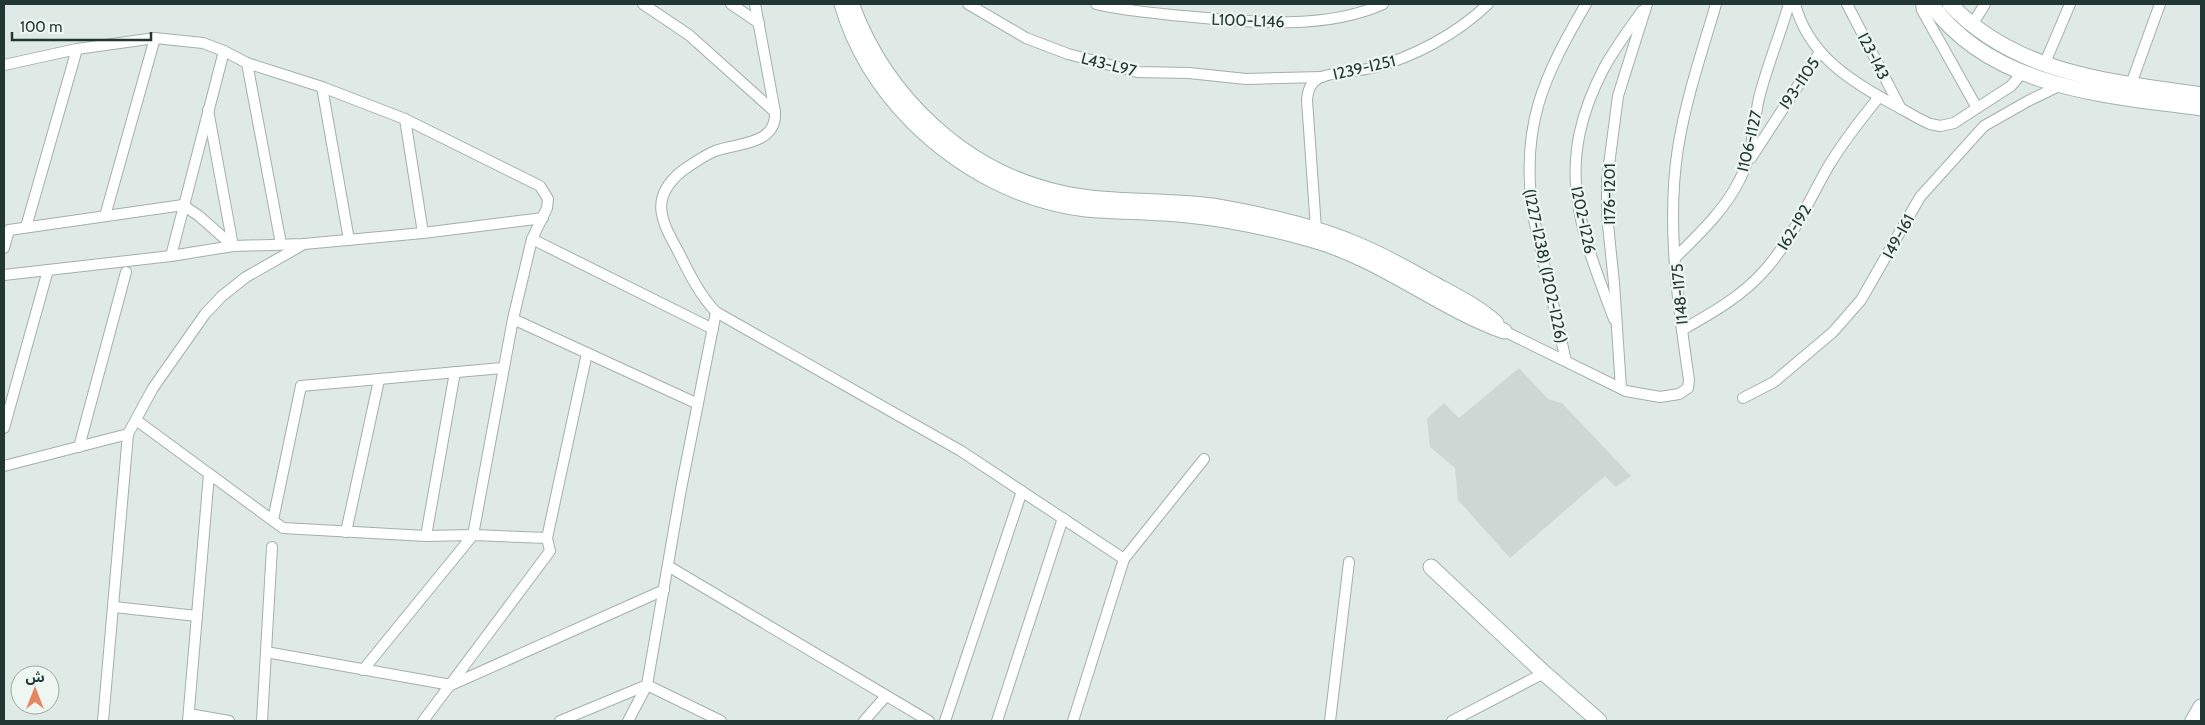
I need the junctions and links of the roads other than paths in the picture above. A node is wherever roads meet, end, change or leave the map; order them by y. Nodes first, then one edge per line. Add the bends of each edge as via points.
1 (643, 4) edge
2 (731, 4) edge
3 (755, 4) edge
4 (842, 4) edge
5 (852, 4) edge
6 (968, 4) edge
7 (1096, 4) edge
8 (1383, 4) edge
9 (1488, 4) edge
10 (1586, 4) edge
11 (1647, 4) edge
12 (1716, 4) edge
13 (1789, 4) edge
14 (1796, 4) edge
15 (1847, 4) edge
16 (1921, 4) edge
17 (1931, 4) edge
18 (1950, 4) edge
19 (1986, 4) edge
20 (2070, 4) edge
21 (2160, 4) edge
22 (759, 23) junction
23 (1972, 25) junction
24 (154, 38) junction
25 (77, 49) junction
26 (224, 51) junction
27 (1820, 52) junction
28 (2028, 59) junction
29 (247, 63) junction
30 (4, 65) edge
31 (2044, 65) junction
32 (2022, 73) junction
33 (1322, 77) junction
34 (2131, 84) junction
35 (2061, 85) junction
36 (322, 86) junction
37 (2201, 95) edge
38 (1880, 97) junction
39 (1977, 108) junction
40 (2201, 108) edge
41 (1901, 109) junction
42 (208, 110) junction
43 (774, 112) junction
44 (405, 119) junction
45 (1746, 166) junction
46 (183, 205) junction
47 (105, 216) junction
48 (544, 218) junction
49 (6, 227) edge
50 (26, 227) junction
51 (423, 233) junction
52 (1314, 234) junction
53 (532, 239) junction
54 (349, 240) junction
55 (282, 244) junction
56 (304, 244) junction
57 (233, 246) junction
58 (4, 248) edge
59 (171, 256) junction
60 (1675, 258) junction
61 (48, 270) junction
62 (126, 272) dead end
63 (4, 274) edge
64 (716, 312) junction
65 (513, 319) junction
66 (713, 329) junction
67 (1618, 329) junction
68 (1682, 330) junction
69 (1504, 331) joint
70 (587, 353) junction
71 (1566, 361) junction
72 (502, 368) junction
73 (454, 372) junction
74 (379, 380) junction
75 (1621, 388) junction
76 (1743, 398) dead end
77 (698, 404) junction
78 (136, 420) junction
79 (4, 428) edge
80 (128, 434) junction
81 (79, 447) junction
82 (1204, 458) dead end
83 (4, 466) edge
84 (209, 474) junction
85 (1022, 491) junction
86 (1063, 518) junction
87 (273, 520) junction
88 (346, 532) junction
89 (473, 535) junction
90 (426, 536) junction
91 (547, 538) junction
92 (272, 546) dead end
93 (1124, 560) junction
94 (1349, 562) dead end
95 (668, 566) junction
96 (1431, 567) dead end
97 (664, 590) junction
98 (114, 607) junction
99 (197, 616) junction
100 (266, 652) junction
101 (363, 670) junction
102 (1544, 673) junction
103 (451, 685) junction
104 (647, 685) junction
105 (886, 696) junction
106 (2201, 707) edge
107 (189, 718) edge
108 (103, 721) edge
109 (229, 721) edge
110 (262, 721) edge
111 (423, 721) edge
112 (560, 721) edge
113 (628, 721) edge
114 (721, 721) edge
115 (864, 721) edge
116 (929, 721) edge
117 (945, 721) edge
118 (997, 721) edge
119 (1073, 721) edge
120 (1330, 721) edge
121 (1455, 721) edge
122 (1599, 721) edge
123 (2193, 721) edge

1 - 43 street via 689,35
2 - 22 street
3 - 22 street
4 - 52 street via 865,60 895,102 943,148 1010,189 1053,203 1084,208 1213,218
5 - 52 street via 877,59 909,102 952,141 1003,173 1061,193 1205,206 1280,220
6 - 33 street, L43-L97 via 1026,38 1068,54 1137,72 1246,78
7 - 8 street, L100-L146 via 1117,10 1224,20 1312,22 1366,12
9 - 33 street, I239-I251 via 1447,35 1403,58
10 - 71 street, (I227-I238) (I202-I226) via 1551,66 1528,152 1533,214
11 - 67 street, I176-I201 via 1618,96 1607,180 1607,215
11 - 67 street, I202-I226 via 1613,53 1598,82 1580,131 1575,163 1576,199 1586,242
12 - 60 street, I148-I175 via 1677,149
13 - 45 street, I106-I127 via 1763,81
14 - 27 street via 1803,26
15 - 41 street, I23-I43
16 - 39 street
17 - 32 street via 1952,28 1994,59
18 - 23 street
19 - 23 street
20 - 31 street
21 - 34 street
22 - 43 street
23 - 28 street
24 - 25 street
24 - 26 street via 204,44
24 - 47 street
25 - 30 street
25 - 50 street
26 - 29 street
26 - 42 street
27 - 38 street via 1842,73
27 - 45 street, I93-I105
28 - 31 street
28 - 32 street
29 - 36 street
29 - 55 street
31 - 34 street
32 - 35 street
32 - 39 street via 2012,86
33 - 52 street, I239-I251 via 1309,87 1307,100
34 - 37 street
35 - 40 street via 2110,96
35 - 76 street, I49-I61 via 1984,126 1920,197 1861,300 1833,332 1774,382
36 - 44 street
36 - 54 street
38 - 41 street
38 - 68 street, I62-I92 via 1828,166 1796,226 1765,270 1730,302
39 - 41 street via 1954,123 1940,126
42 - 46 street
42 - 57 street
43 - 64 street via 775,120 768,134 702,158 676,177 662,195 662,215 668,234 700,293
44 - 48 street via 540,186 548,199
44 - 51 street
45 - 60 street, I106-I127 via 1723,207
46 - 47 street
46 - 57 street
46 - 59 street
47 - 50 street
48 - 51 street
48 - 53 street
49 - 50 street
49 - 58 street
51 - 54 street
52 - 69 street via 1368,249 1476,307
53 - 65 street
53 - 66 street
54 - 56 street
55 - 56 street
55 - 57 street
56 - 78 street via 246,277 222,296 190,333
57 - 59 street
59 - 61 street
60 - 68 street, I148-I175
61 - 63 street
61 - 79 street
62 - 81 street
64 - 66 street
64 - 85 street via 961,451
65 - 70 street
65 - 72 street
66 - 77 street
67 - 75 street, I176-I201
68 - 75 street, I148-I175 via 1689,380 1687,390 1660,397 1638,395
69 - 71 street, I148-I175
70 - 77 street
70 - 91 street
71 - 75 street, I148-I175
72 - 73 street
72 - 89 street
73 - 74 street
73 - 90 street
74 - 87 street via 301,386
74 - 88 street
77 - 95 street
78 - 80 street
78 - 84 street
80 - 81 street
80 - 98 street
81 - 83 street
82 - 93 street
84 - 87 street
84 - 99 street
85 - 86 street
85 - 117 street
86 - 93 street
86 - 118 street
87 - 88 street via 283,528
88 - 90 street
89 - 90 street
89 - 91 street
89 - 101 street
91 - 103 street via 550,551
92 - 100 street
93 - 119 street
94 - 120 street
95 - 97 street
95 - 105 street
96 - 102 street
97 - 103 street
97 - 104 street
98 - 99 street
98 - 108 street
99 - 107 street
100 - 101 street
100 - 110 street
101 - 103 street
102 - 121 street
102 - 122 street
103 - 111 street
104 - 112 street
104 - 113 street
104 - 114 street
105 - 115 street
105 - 116 street
106 - 123 street
107 - 109 street

